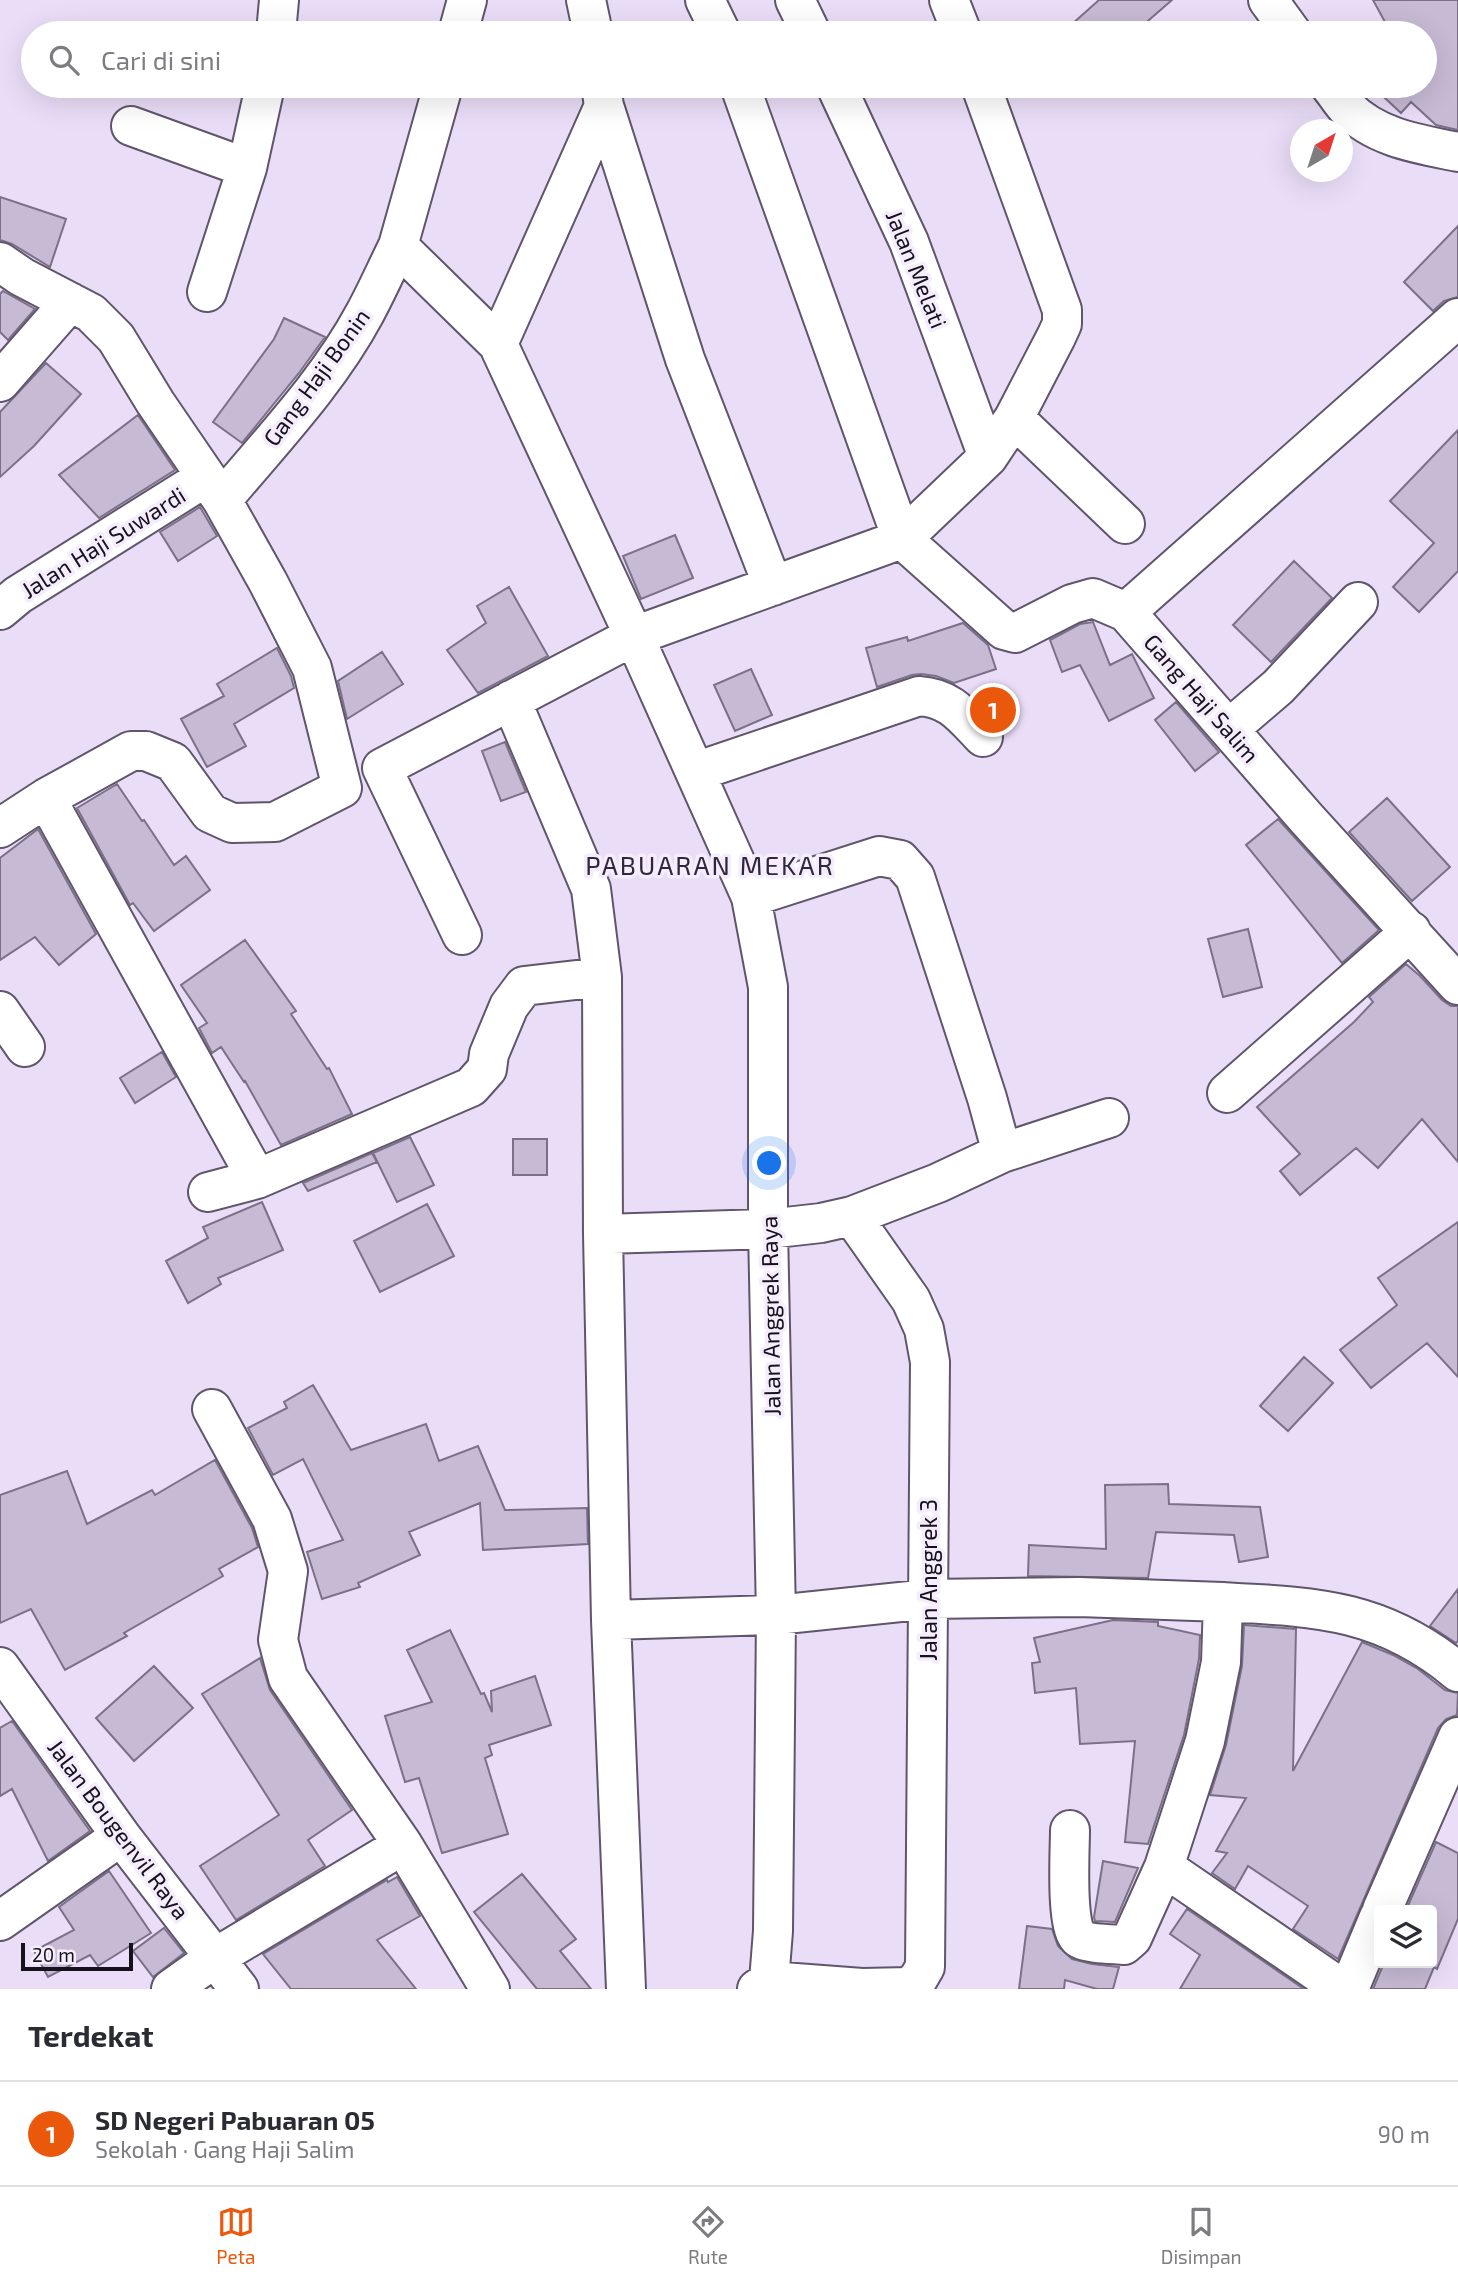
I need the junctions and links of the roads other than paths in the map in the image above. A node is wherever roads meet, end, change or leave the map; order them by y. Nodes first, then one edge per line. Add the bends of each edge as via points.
1 (279, 0) edge
2 (467, 0) edge
3 (586, 0) edge
4 (705, 0) edge
5 (795, 0) edge
6 (949, 0) edge
7 (1268, 0) edge
8 (277, 21) edge
9 (461, 21) edge
10 (590, 21) edge
11 (715, 21) edge
12 (805, 21) edge
13 (957, 21) edge
14 (1283, 21) edge
15 (262, 98) edge
16 (440, 98) edge
17 (602, 98) edge
18 (604, 98) edge
19 (744, 98) edge
20 (842, 98) edge
21 (985, 98) edge
22 (1339, 98) edge
23 (131, 126) dead end
24 (1458, 152) edge
25 (247, 168) junction
26 (398, 246) junction
27 (0, 262) edge
28 (207, 292) dead end
29 (69, 302) junction
30 (1458, 318) edge
31 (498, 344) junction
32 (0, 382) edge
33 (1014, 418) junction
34 (988, 457) junction
35 (214, 489) junction
36 (1125, 524) dead end
37 (902, 539) junction
38 (773, 586) junction
39 (6, 592) edge
40 (1358, 603) dead end
41 (1126, 612) junction
42 (634, 636) junction
43 (511, 700) junction
44 (1229, 729) junction
45 (983, 737) dead end
46 (695, 772) junction
47 (46, 798) junction
48 (0, 828) edge
49 (751, 897) junction
50 (1411, 932) junction
51 (463, 935) dead end
52 (602, 977) junction
53 (1458, 985) edge
54 (0, 1011) edge
55 (25, 1047) dead end
56 (1227, 1093) dead end
57 (1110, 1118) dead end
58 (1002, 1153) junction
59 (257, 1179) junction
60 (208, 1192) dead end
61 (852, 1216) junction
62 (768, 1229) junction
63 (603, 1234) junction
64 (212, 1409) dead end
65 (929, 1599) junction
66 (1223, 1602) junction
67 (776, 1615) junction
68 (611, 1620) junction
69 (0, 1667) edge
70 (1458, 1672) edge
71 (1458, 1737) edge
72 (1070, 1830) dead end
73 (121, 1836) junction
74 (403, 1845) junction
75 (1164, 1867) junction
76 (1384, 1905) edge
77 (0, 1921) edge
78 (1374, 1929) edge
79 (216, 1958) junction
80 (763, 1985) edge
81 (171, 1989) edge
82 (239, 1989) edge
83 (490, 1989) edge
84 (626, 1989) edge
85 (1339, 1989) edge
86 (1349, 1989) edge

1 - 8 street
2 - 9 street
3 - 10 street
4 - 11 street
5 - 12 street
6 - 13 street
7 - 14 street
15 - 25 street
16 - 26 street, Gang Haji Bonin
17 - 31 street
18 - 38 street via 685,359
19 - 37 street
20 - 34 street, Jalan Melati via 909,242
21 - 33 street via 1062,310 1062,324
22 - 24 street via 1381,132
23 - 25 street
25 - 28 street
26 - 31 street
26 - 35 street, Gang Haji Bonin via 365,314 295,414
27 - 29 street
29 - 32 street
29 - 35 street via 91,313 116,338
30 - 41 street
31 - 42 street, Jalan Anggrek Raya
33 - 34 street
33 - 36 street
34 - 37 street
35 - 39 street, Jalan Haji Suwardi
35 - 47 street via 312,668 342,788 275,822 232,823 209,813 173,762 146,751 131,751
37 - 38 street
37 - 41 street, Gang Haji Salim via 1004,629 1015,633 1093,598
38 - 42 street
40 - 44 street via 1286,679
41 - 44 street, Gang Haji Salim
42 - 43 street
42 - 46 street, Jalan Anggrek Raya
43 - 51 street via 382,768
43 - 52 street via 591,889
44 - 50 street, Gang Haji Salim
45 - 46 street via 954,707 919,696
46 - 49 street, Jalan Anggrek Raya
47 - 48 street
47 - 59 street
49 - 58 street via 879,856 900,860 915,877
49 - 62 street, Jalan Anggrek Raya via 768,987
50 - 53 street, Gang Haji Salim
50 - 56 street
52 - 59 street via 524,986 509,1006 487,1069 471,1087
52 - 63 street
54 - 55 street
57 - 58 street
58 - 61 street
59 - 60 street
61 - 62 street
61 - 65 street, Jalan Anggrek 3 via 911,1300 924,1329 930,1362
62 - 63 street
62 - 67 street, Jalan Anggrek Raya
63 - 68 street
64 - 74 street via 272,1520 288,1571 278,1640 288,1678
65 - 66 street via 1079,1597
65 - 67 street
65 - 80 street, Jalan Anggrek 3 via 925,1967 909,1987
66 - 70 street via 1303,1606 1366,1619 1404,1635
66 - 75 street via 1221,1662 1205,1741
67 - 68 street
67 - 80 street, Jalan Anggrek Raya via 773,1931
68 - 84 street
69 - 73 street, Jalan Bougenvil Raya
71 - 76 street
72 - 75 street via 1070,1914 1074,1933 1081,1940 1124,1945 1132,1938
73 - 77 street
73 - 79 street, Jalan Bougenvil Raya
74 - 79 street
74 - 83 street
75 - 85 street
78 - 86 street
79 - 81 street
79 - 82 street, Jalan Bougenvil Raya

